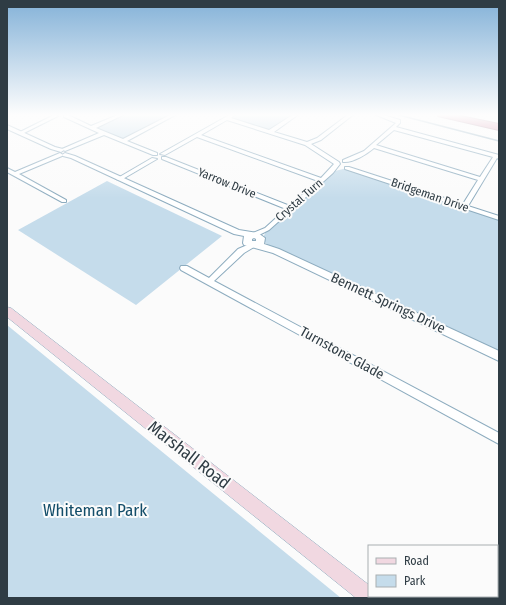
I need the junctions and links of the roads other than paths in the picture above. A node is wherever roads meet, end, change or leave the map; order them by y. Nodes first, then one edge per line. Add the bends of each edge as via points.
1 (40, 142) edge
2 (83, 142) edge
3 (126, 142) edge
4 (185, 142) edge
5 (216, 142) edge
6 (301, 142) edge
7 (311, 142) edge
8 (376, 142) edge
9 (444, 142) edge
10 (306, 144) junction
11 (372, 146) junction
12 (62, 152) junction
13 (155, 156) junction
14 (163, 156) junction
15 (497, 157) edge
16 (344, 164) junction
17 (7, 170) edge
18 (15, 174) junction
19 (119, 179) junction
20 (482, 179) junction
21 (321, 180) junction
22 (64, 201) dead end
23 (464, 206) junction
24 (290, 208) junction
25 (499, 218) edge
26 (254, 240) junction
27 (184, 268) dead end
28 (210, 281) junction
29 (7, 311) edge
30 (499, 356) edge
31 (499, 439) edge
32 (368, 596) edge

1 - 12 street, Bennett Springs Drive
2 - 12 street
3 - 13 street
4 - 14 street
5 - 21 street
6 - 10 street
7 - 10 street
8 - 11 street
9 - 15 street
10 - 16 street
11 - 16 street
11 - 20 street
12 - 18 street
12 - 19 street, Bennett Springs Drive
13 - 14 street
13 - 19 street
14 - 24 street, Yarrow Drive
15 - 20 street
16 - 21 street, Crystal Turn
16 - 23 street, Bridgeman Drive
17 - 18 street
18 - 22 street
19 - 26 street, Bennett Springs Drive
20 - 23 street
21 - 24 street, Crystal Turn
23 - 25 street, Bridgeman Drive
24 - 26 street, Crystal Turn
26 - 28 street, Crystal Turn
26 - 30 street, Bennett Springs Drive
27 - 28 street, Turnstone Glade
28 - 31 street, Turnstone Glade
29 - 32 main road, Marshall Road

